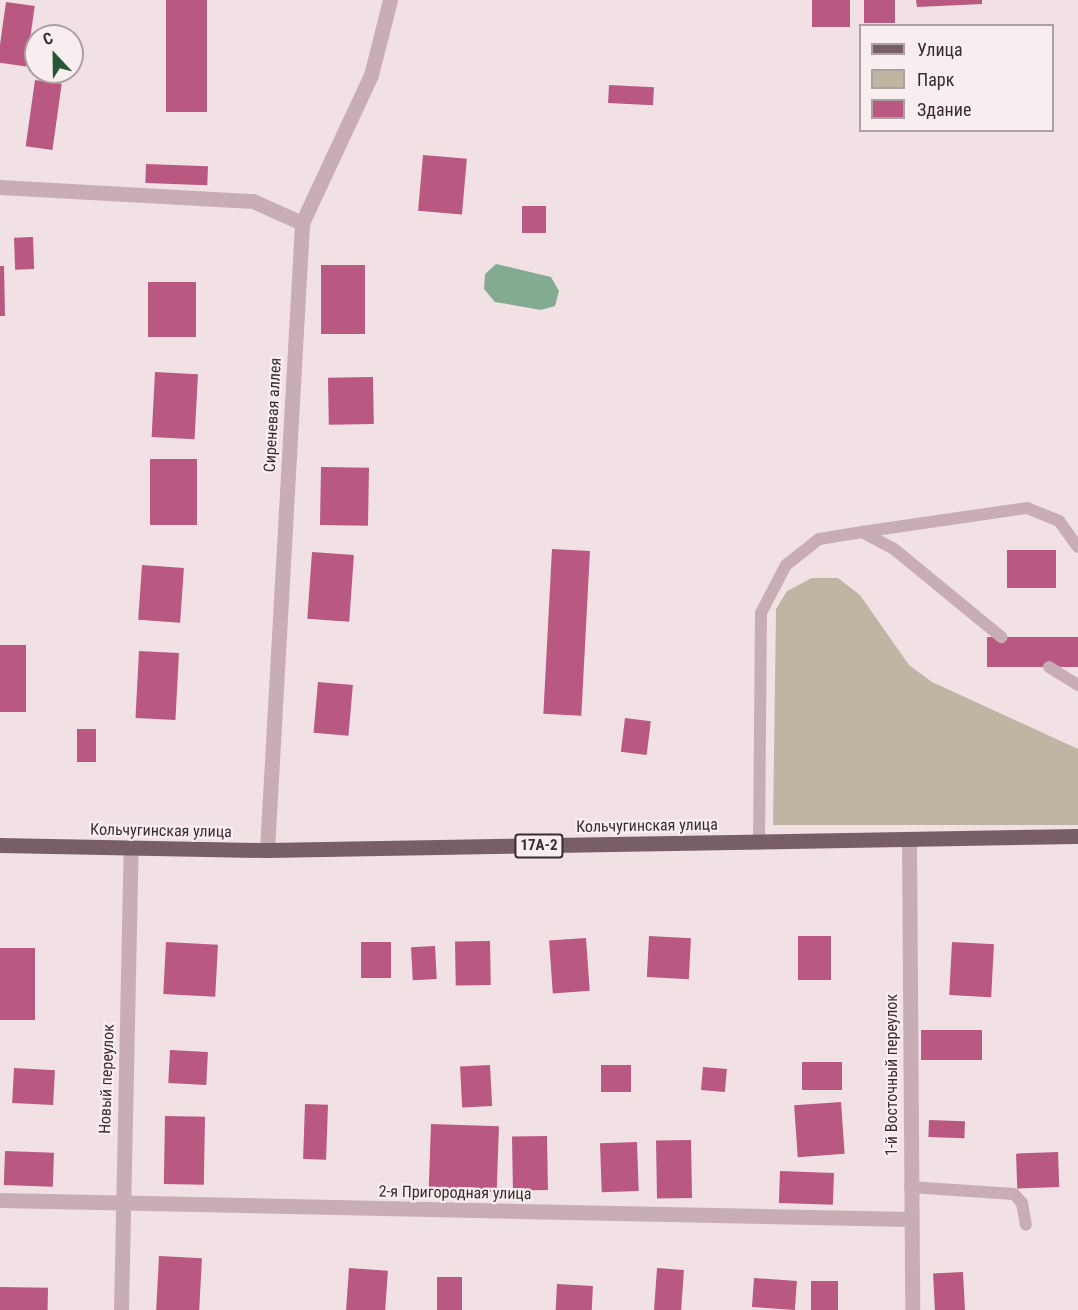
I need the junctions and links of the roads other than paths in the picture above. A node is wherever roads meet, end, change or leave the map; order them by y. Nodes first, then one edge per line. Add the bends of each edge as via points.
1 (390, 0) edge
2 (0, 187) edge
3 (302, 223) junction
4 (862, 532) junction
5 (1078, 547) edge
6 (1001, 637) dead end
7 (1049, 667) dead end
8 (1078, 685) edge
9 (1078, 836) edge
10 (909, 841) junction
11 (759, 843) junction
12 (0, 845) edge
13 (131, 849) junction
14 (267, 850) junction
15 (910, 1187) junction
16 (0, 1200) edge
17 (121, 1205) junction
18 (910, 1219) junction
19 (1026, 1225) dead end
20 (121, 1310) edge
21 (912, 1310) edge

1 - 3 street, Сиреневая аллея via 371,75
2 - 3 street via 253,201
3 - 14 street, Сиреневая аллея
4 - 5 lane via 1027,508 1059,521
4 - 6 lane via 894,549
4 - 11 lane via 819,539 786,565 761,613
7 - 8 lane
9 - 10 main road, Кольчугинская улица / 17А-2
10 - 11 main road, Кольчугинская улица / 17А-2
10 - 15 street, 1-й Восточный переулок
11 - 14 main road, Кольчугинская улица / 17А-2
12 - 13 main road, Кольчугинская улица / 17А-2
13 - 14 main road, Кольчугинская улица / 17А-2
13 - 17 street, Новый переулок
15 - 18 street, 1-й Восточный переулок
15 - 19 lane via 1014,1194 1022,1203
16 - 17 street, 2-я Пригородная улица
17 - 18 street, 2-я Пригородная улица
17 - 20 street, Новый переулок
18 - 21 street, 1-й Восточный переулок

